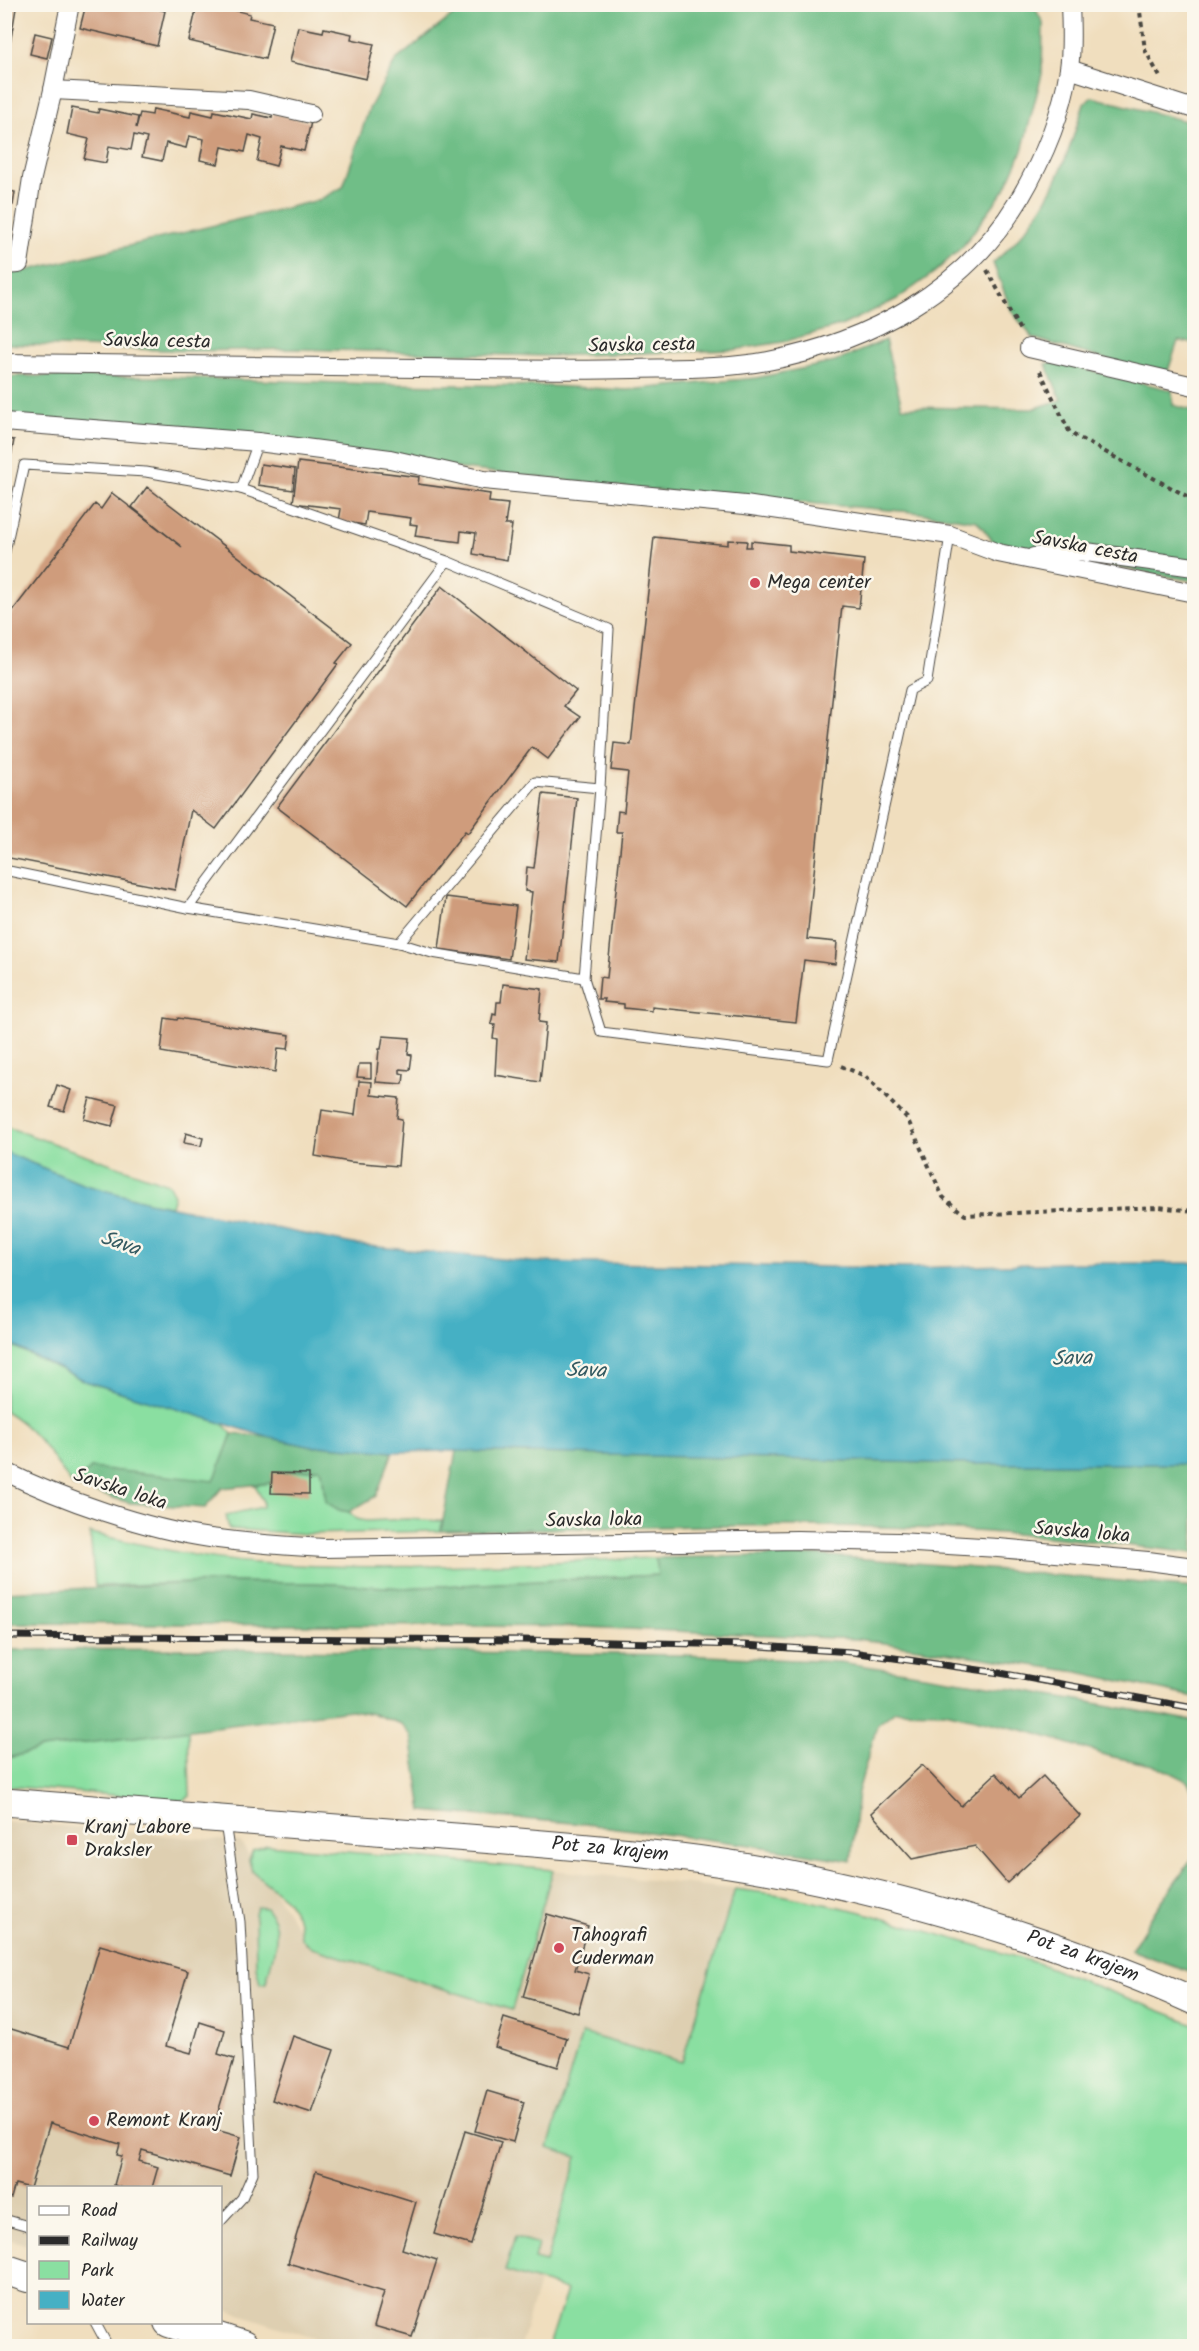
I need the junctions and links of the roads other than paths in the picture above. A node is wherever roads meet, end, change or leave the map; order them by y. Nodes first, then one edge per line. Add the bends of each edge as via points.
1 (70, 4) edge
2 (1070, 4) edge
3 (1069, 69) junction
4 (53, 90) junction
5 (1186, 106) edge
6 (311, 114) dead end
7 (4, 265) edge
8 (1029, 348) dead end
9 (4, 363) edge
10 (1194, 386) edge
11 (4, 422) edge
12 (258, 442) junction
13 (241, 489) junction
14 (950, 536) junction
15 (4, 556) edge
16 (1023, 559) junction
17 (447, 561) junction
18 (1194, 567) edge
19 (1194, 593) edge
20 (600, 788) junction
21 (4, 870) edge
22 (188, 908) junction
23 (399, 944) junction
24 (584, 978) junction
25 (4, 1471) edge
26 (1194, 1568) edge
27 (4, 1802) edge
28 (224, 1820) junction
29 (1194, 2001) edge
30 (4, 2219) edge
31 (222, 2221) edge
32 (27, 2226) edge
33 (4, 2269) edge
34 (27, 2277) edge
35 (96, 2324) edge
36 (175, 2324) edge
37 (108, 2346) edge
38 (243, 2346) edge

1 - 4 street
2 - 3 street, Savska cesta
3 - 5 street
3 - 9 street, Savska cesta via 1054,124 1034,174 1009,216 978,254 941,288 907,311 869,330 812,350 766,361 705,368 595,370
4 - 6 street via 249,100
4 - 7 street via 32,178 19,264
8 - 10 street
11 - 12 street, Savska cesta
12 - 13 lane
12 - 14 street, Savska cesta via 390,459 484,480 745,505
13 - 15 lane via 146,472 24,465
13 - 17 lane
14 - 16 street, Savska cesta
14 - 24 lane via 927,681 910,690 828,1060 601,1032
16 - 18 street via 1079,551
16 - 19 street, Savska cesta
17 - 20 lane via 609,629
17 - 22 lane
20 - 23 lane via 535,782
20 - 24 lane
21 - 22 lane
22 - 23 lane
23 - 24 lane
25 - 26 street, Savska loka via 134,1521 208,1538 274,1545 324,1548 887,1541
27 - 28 street, Pot za krajem
28 - 29 street, Pot za krajem via 681,1857 790,1875 949,1912 1062,1949
28 - 31 lane via 240,1922 253,2173 242,2198
30 - 32 lane
33 - 34 main road
35 - 37 lane
36 - 38 main road

